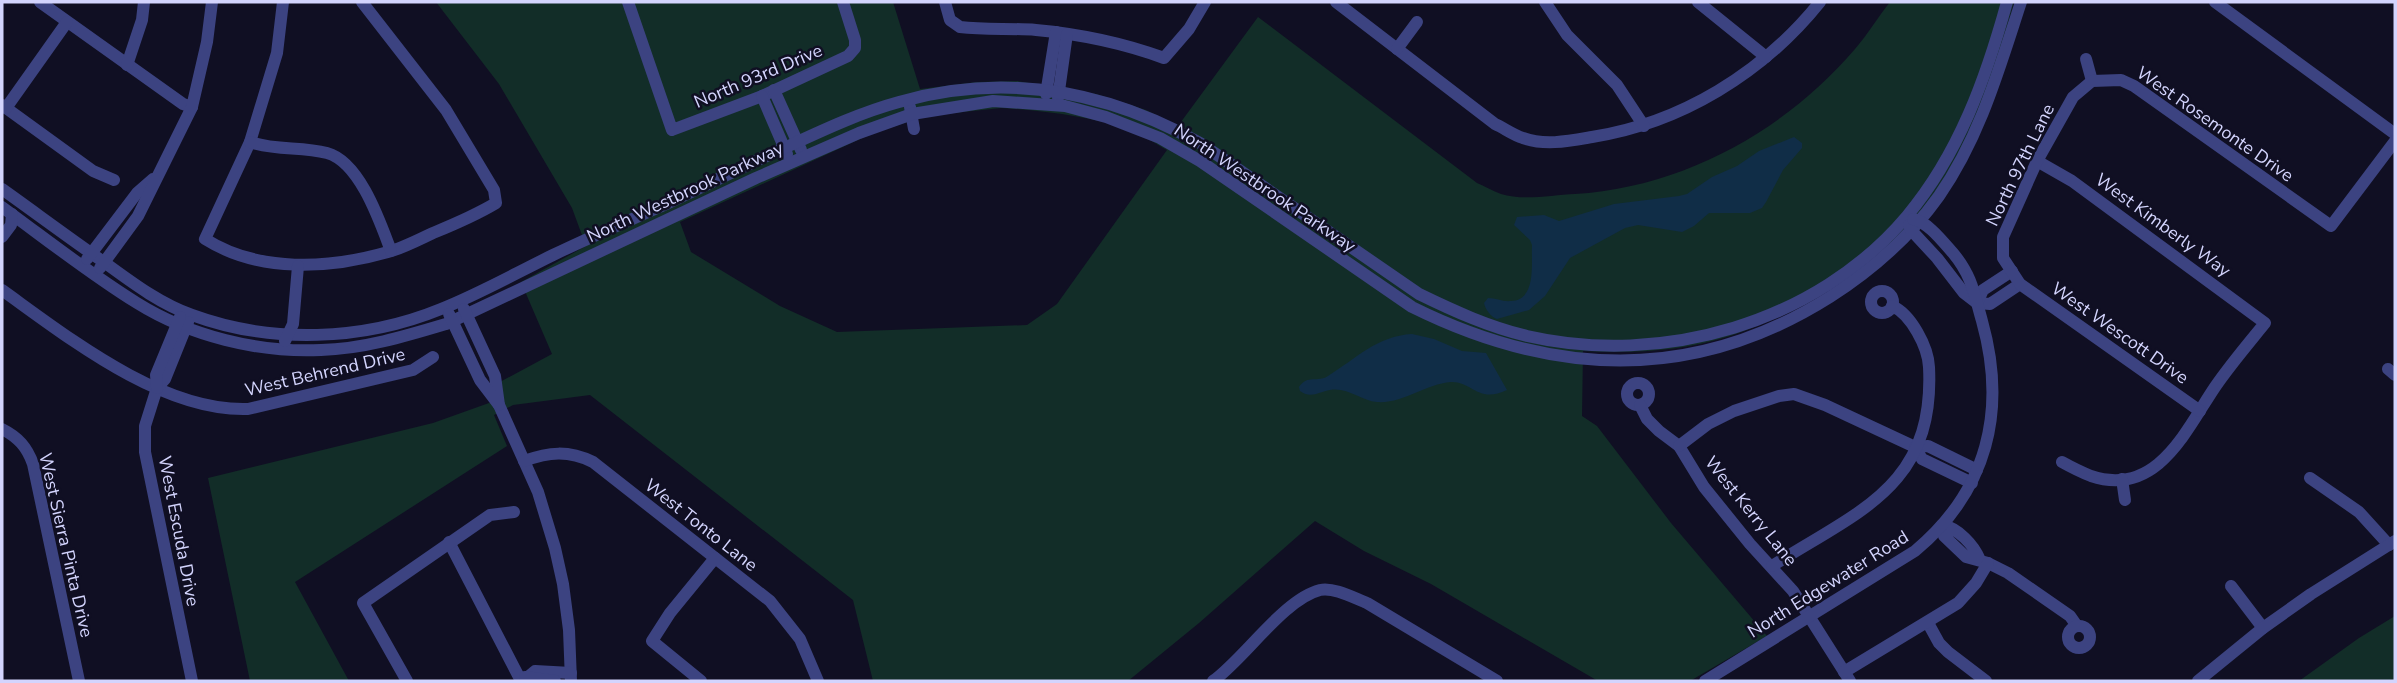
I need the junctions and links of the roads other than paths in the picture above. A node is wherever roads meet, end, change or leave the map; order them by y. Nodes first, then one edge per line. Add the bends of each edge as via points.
1 (40, 2) edge
2 (144, 2) edge
3 (212, 2) edge
4 (283, 2) edge
5 (362, 2) edge
6 (628, 2) edge
7 (843, 2) edge
8 (945, 2) edge
9 (1205, 2) edge
10 (1336, 2) edge
11 (1545, 2) edge
12 (1698, 2) edge
13 (1820, 2) edge
14 (2007, 2) edge
15 (2021, 2) edge
16 (2215, 2) edge
17 (67, 22) junction
18 (1417, 22) dead end
19 (1062, 33) junction
20 (1397, 48) junction
21 (1766, 57) junction
22 (2086, 59) dead end
23 (127, 65) junction
24 (2092, 81) junction
25 (774, 90) junction
26 (1052, 90) junction
27 (762, 96) junction
28 (908, 100) junction
29 (1050, 104) junction
30 (4, 106) edge
31 (192, 107) junction
32 (912, 114) junction
33 (1167, 125) junction
34 (1644, 126) junction
35 (914, 129) dead end
36 (2395, 134) edge
37 (1160, 138) junction
38 (2395, 141) edge
39 (250, 142) junction
40 (798, 142) junction
41 (785, 148) junction
42 (804, 156) junction
43 (2037, 161) junction
44 (791, 162) junction
45 (1244, 174) junction
46 (156, 176) junction
47 (114, 180) dead end
48 (1235, 186) junction
49 (2, 189) edge
50 (21, 202) junction
51 (5, 214) edge
52 (1906, 217) junction
53 (1920, 220) junction
54 (1911, 230) junction
55 (2, 237) edge
56 (1339, 240) junction
57 (391, 251) junction
58 (1330, 252) junction
59 (91, 254) junction
60 (104, 263) junction
61 (83, 265) junction
62 (294, 265) junction
63 (2012, 271) junction
64 (96, 274) junction
65 (2020, 284) junction
66 (2, 290) edge
67 (460, 300) junction
68 (1977, 303) junction
69 (1892, 306) dead end
70 (446, 307) junction
71 (466, 314) junction
72 (184, 319) junction
73 (452, 321) junction
74 (287, 334) junction
75 (284, 349) junction
76 (433, 357) dead end
77 (157, 388) junction
78 (499, 405) junction
79 (1640, 405) dead end
80 (2200, 411) junction
81 (2, 429) edge
82 (1679, 446) junction
83 (1916, 447) junction
84 (524, 461) junction
85 (2062, 462) dead end
86 (1977, 470) junction
87 (2310, 478) dead end
88 (2122, 479) junction
89 (1972, 483) junction
90 (2124, 500) dead end
91 (514, 512) dead end
92 (1942, 525) junction
93 (449, 542) junction
94 (2392, 543) edge
95 (715, 558) junction
96 (1984, 561) junction
97 (1772, 566) junction
98 (2231, 586) dead end
99 (1810, 617) junction
100 (1928, 623) junction
101 (2077, 626) dead end
102 (2263, 628) junction
103 (1847, 676) edge
104 (571, 677) edge
105 (524, 679) edge
106 (79, 681) edge
107 (192, 681) edge
108 (407, 681) edge
109 (555, 681) edge
110 (701, 681) edge
111 (818, 681) edge
112 (1213, 681) edge
113 (1497, 681) edge
114 (1705, 681) edge
115 (1986, 681) edge
116 (2198, 681) edge

1 - 17 street
2 - 23 street
3 - 31 street
4 - 39 street via 277,53
5 - 57 street via 446,110 494,190 496,203
6 - 27 street, North 93rd Drive via 672,130
7 - 25 street, North 93rd Drive via 855,48 848,56
8 - 19 street via 950,20 960,27
9 - 19 street via 1164,58
10 - 20 street
11 - 34 street via 1567,35 1618,85
12 - 21 street
13 - 21 street
14 - 52 street, North Westbrook Parkway via 1968,118
15 - 53 street, North Westbrook Parkway via 1978,127 1952,177
16 - 36 street
17 - 23 street
17 - 30 street
18 - 20 street
19 - 26 street
20 - 34 street via 1495,124 1524,139 1556,143
21 - 34 street via 1715,94
22 - 24 street
23 - 31 street
24 - 38 street, West Rosemonte Drive via 2121,80 2134,86 2331,226
24 - 43 street, North 97th Lane via 2073,97
25 - 27 street, North 93rd Drive
25 - 40 street
26 - 28 street, North Westbrook Parkway via 992,87
26 - 29 street
26 - 33 street, North Westbrook Parkway via 1111,103
27 - 41 street
28 - 32 street
28 - 40 street, North Westbrook Parkway
29 - 32 street, North Westbrook Parkway via 993,101
29 - 37 street, North Westbrook Parkway via 1106,117
30 - 47 street via 93,171
31 - 46 street
32 - 35 street
32 - 42 street, North Westbrook Parkway
33 - 37 street
33 - 45 street, North Westbrook Parkway
37 - 48 street, North Westbrook Parkway
39 - 57 street via 341,159 358,180
39 - 62 street via 205,239 221,249
40 - 41 street, North Westbrook Parkway
40 - 42 street
41 - 44 street
41 - 67 street, North Westbrook Parkway
42 - 44 street, North Westbrook Parkway
43 - 63 street, North 97th Lane via 2003,237 2003,258
43 - 80 street, West Kimberly Way via 2072,181 2265,323
44 - 71 street, North Westbrook Parkway
45 - 48 street
45 - 56 street, North Westbrook Parkway
46 - 59 street via 137,193
46 - 60 street via 138,216
48 - 58 street, North Westbrook Parkway
49 - 50 street, North Westbrook Parkway
50 - 51 street
50 - 59 street, North Westbrook Parkway
51 - 55 street via 11,225
51 - 61 street, North Westbrook Parkway
52 - 53 street
52 - 54 street, North Edgewater Road
52 - 56 street, North Westbrook Parkway via 1864,257 1793,304 1711,335 1639,346 1558,342 1496,327 1419,294
53 - 54 street, North Westbrook Parkway
53 - 68 street, North Edgewater Road via 1957,258
54 - 58 street, North Westbrook Parkway via 1876,265 1803,314 1715,349 1640,360 1556,356 1492,341 1412,307
54 - 68 street, North Edgewater Road
56 - 58 street
57 - 62 street via 351,262
59 - 60 street, North Westbrook Parkway
59 - 61 street
60 - 64 street
60 - 72 street, North Westbrook Parkway
61 - 64 street, North Westbrook Parkway
62 - 74 street, West Behrend Drive via 293,324
63 - 65 street, North 97th Lane
63 - 68 street via 1983,290
64 - 72 street, North Westbrook Parkway via 137,303
65 - 68 street via 1990,304
65 - 80 street, West Wescott Drive
66 - 77 street, West Behrend Drive via 78,344
67 - 70 street, North Westbrook Parkway
67 - 71 street
68 - 86 street, North Edgewater Road via 1994,378 1992,412
69 - 83 street via 1903,310 1928,358 1930,392
70 - 73 street
70 - 74 street, North Westbrook Parkway via 349,332
71 - 73 street, North Westbrook Parkway
71 - 78 street via 495,376
72 - 74 street, North Westbrook Parkway
72 - 75 street, North Westbrook Parkway via 221,339
72 - 77 street, West Escuda Drive via 165,379
73 - 75 street, North Westbrook Parkway via 351,347
73 - 78 street via 480,380
74 - 75 street, West Behrend Drive
76 - 77 street, West Behrend Drive via 413,370 248,410 210,407
77 - 107 street, West Escuda Drive via 145,426 145,452
78 - 84 street
79 - 82 street, West Kerry Lane via 1647,419
80 - 88 street via 2158,466
81 - 106 street, West Sierra Pinta Drive via 18,438 33,464
82 - 83 street via 1734,411 1794,394
82 - 97 street, West Kerry Lane via 1704,487
83 - 86 street via 1928,446
83 - 89 street via 1922,459
83 - 97 street via 1910,463 1887,491
84 - 95 street, West Tonto Lane via 554,453 593,462
84 - 104 street via 555,548
85 - 88 street via 2092,476
86 - 89 street, North Edgewater Road
87 - 94 street via 2359,512
88 - 90 street
89 - 92 street, North Edgewater Road
91 - 93 street via 490,515
92 - 96 street via 1953,547 1966,557
92 - 99 street, North Edgewater Road via 1915,551
93 - 105 street
93 - 108 street via 363,603
94 - 102 street
95 - 110 street via 652,640
95 - 111 street, West Tonto Lane via 770,601 800,639
96 - 100 street via 1976,583 1958,603
96 - 101 street via 2037,592
97 - 99 street, West Kerry Lane
98 - 102 street
99 - 103 street, West Kerry Lane
99 - 114 street, North Edgewater Road
100 - 103 street
100 - 115 street via 1939,643
102 - 116 street
104 - 105 street via 535,671
105 - 109 street
112 - 113 street via 1295,603 1321,589 1367,603

